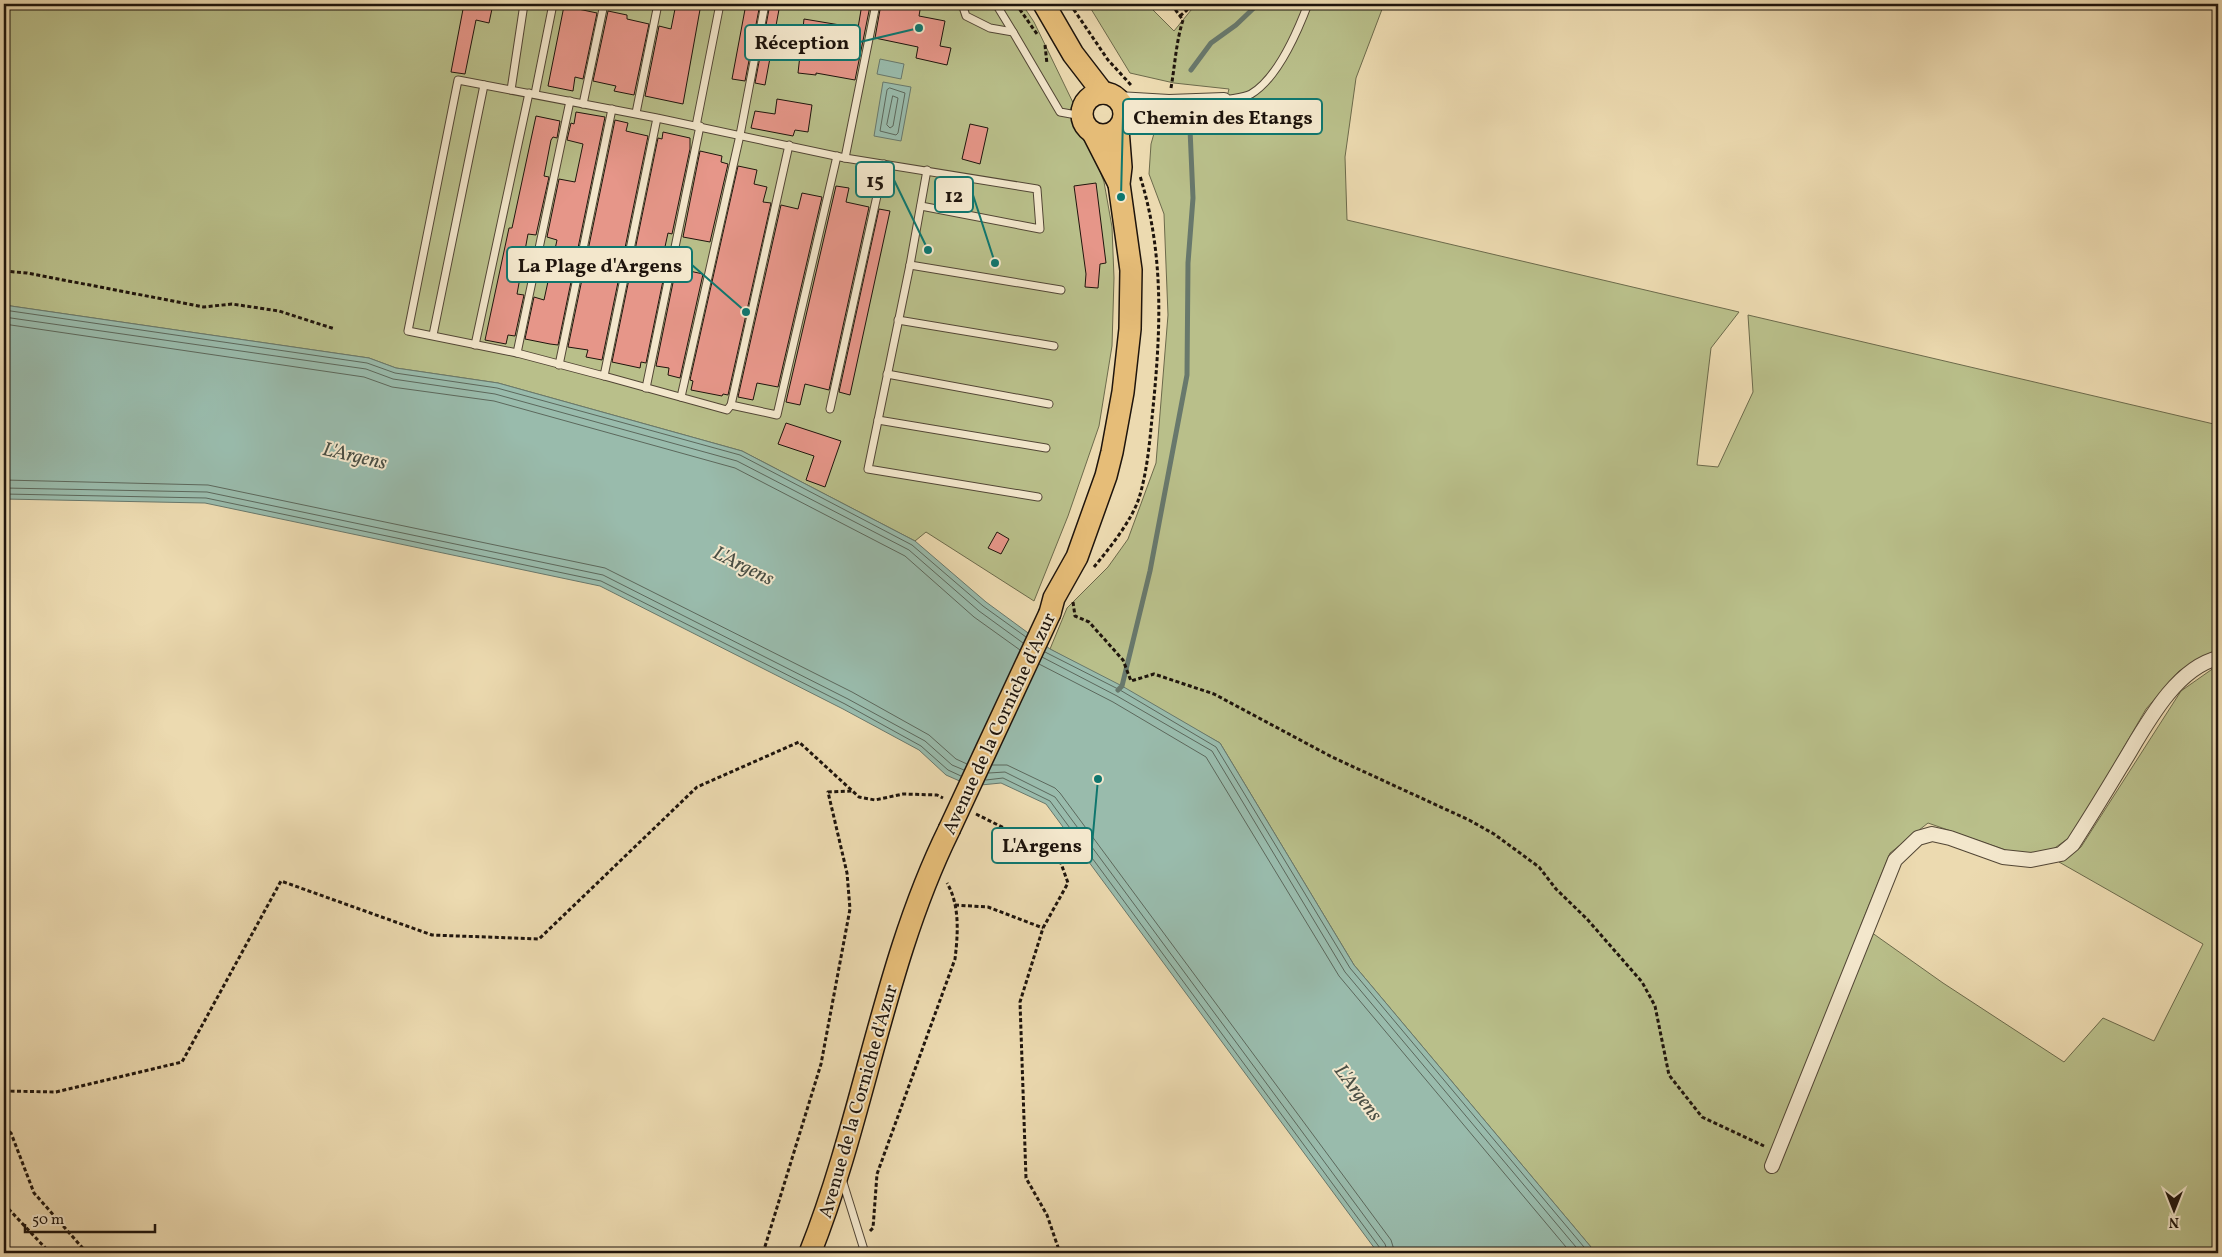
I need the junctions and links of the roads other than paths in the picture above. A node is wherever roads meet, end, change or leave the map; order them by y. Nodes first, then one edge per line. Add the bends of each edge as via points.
1 (524, 4) edge
2 (553, 4) edge
3 (604, 4) edge
4 (658, 4) edge
5 (720, 4) edge
6 (765, 4) edge
7 (876, 4) edge
8 (962, 4) edge
9 (996, 4) edge
10 (1044, 4) edge
11 (1308, 4) edge
12 (1013, 32) junction
13 (1073, 54) junction
14 (484, 85) junction
15 (510, 90) junction
16 (532, 94) junction
17 (1119, 94) junction
18 (1224, 100) joint
19 (570, 101) junction
20 (1175, 101) junction
21 (583, 104) junction
22 (612, 108) junction
23 (636, 114) junction
24 (657, 118) junction
25 (1086, 118) junction
26 (698, 126) junction
27 (1120, 126) junction
28 (740, 136) junction
29 (790, 145) junction
30 (837, 156) junction
31 (845, 158) junction
32 (884, 164) junction
33 (927, 170) junction
34 (1119, 184) junction
35 (921, 206) junction
36 (910, 264) junction
37 (1061, 290) dead end
38 (898, 320) junction
39 (433, 335) junction
40 (475, 345) junction
41 (1054, 346) dead end
42 (517, 353) junction
43 (559, 365) junction
44 (886, 374) junction
45 (604, 376) junction
46 (646, 388) junction
47 (681, 397) junction
48 (1048, 404) dead end
49 (731, 406) junction
50 (830, 409) dead end
51 (878, 420) junction
52 (1046, 448) dead end
53 (1038, 497) dead end
54 (2218, 658) edge
55 (1772, 1166) dead end
56 (840, 1172) junction
57 (810, 1253) edge
58 (865, 1253) edge

1 - 15 lane
2 - 16 lane
3 - 21 lane
4 - 23 lane
5 - 26 lane
6 - 28 lane
7 - 31 lane
8 - 12 lane via 966,16 990,28
9 - 12 lane
10 - 13 main road, Avenue de la Corniche d'Azur
11 - 18 lane via 1272,78 1249,95
12 - 25 lane via 1060,112
13 - 17 main road, Avenue de la Corniche d'Azur
13 - 25 main road, Avenue de la Corniche d'Azur
14 - 15 lane
14 - 39 lane
14 - 39 lane via 458,80 408,331
15 - 16 lane
16 - 19 lane
16 - 40 lane
17 - 20 street
17 - 25 main road via 1091,96
17 - 27 main road via 1124,111
18 - 20 street
19 - 21 lane
19 - 42 lane
20 - 27 street
21 - 22 lane
22 - 23 lane
22 - 43 lane
23 - 24 lane
24 - 26 lane
24 - 45 lane
25 - 27 main road via 1106,135
25 - 34 main road, Avenue de la Corniche d'Azur
26 - 28 lane
26 - 46 lane
27 - 34 main road, Avenue de la Corniche d'Azur
28 - 29 lane
28 - 47 lane
29 - 30 lane
29 - 49 lane
30 - 31 lane
30 - 49 lane via 777,415
31 - 32 lane
32 - 33 lane
32 - 50 lane
33 - 35 lane
33 - 35 lane via 1037,189 1040,229
34 - 56 main road, Avenue de la Corniche d'Azur, bridge via 1131,270 1130,329 1123,392 1106,476 1077,558 1054,598 1050,613 934,861 906,938
35 - 36 lane
36 - 37 lane
36 - 38 lane
38 - 41 lane
38 - 44 lane
39 - 40 lane
40 - 42 lane
42 - 43 lane
43 - 45 lane
44 - 48 lane
44 - 51 lane
45 - 46 lane
46 - 47 lane
47 - 49 lane via 727,410
51 - 52 lane
51 - 53 lane via 868,470
54 - 55 street via 2196,668 2176,686 2154,714 2073,844 2061,854 2030,860 2003,857 1932,834 1918,838 1906,847 1895,860
56 - 57 main road, Avenue de la Corniche d'Azur
56 - 58 lane

